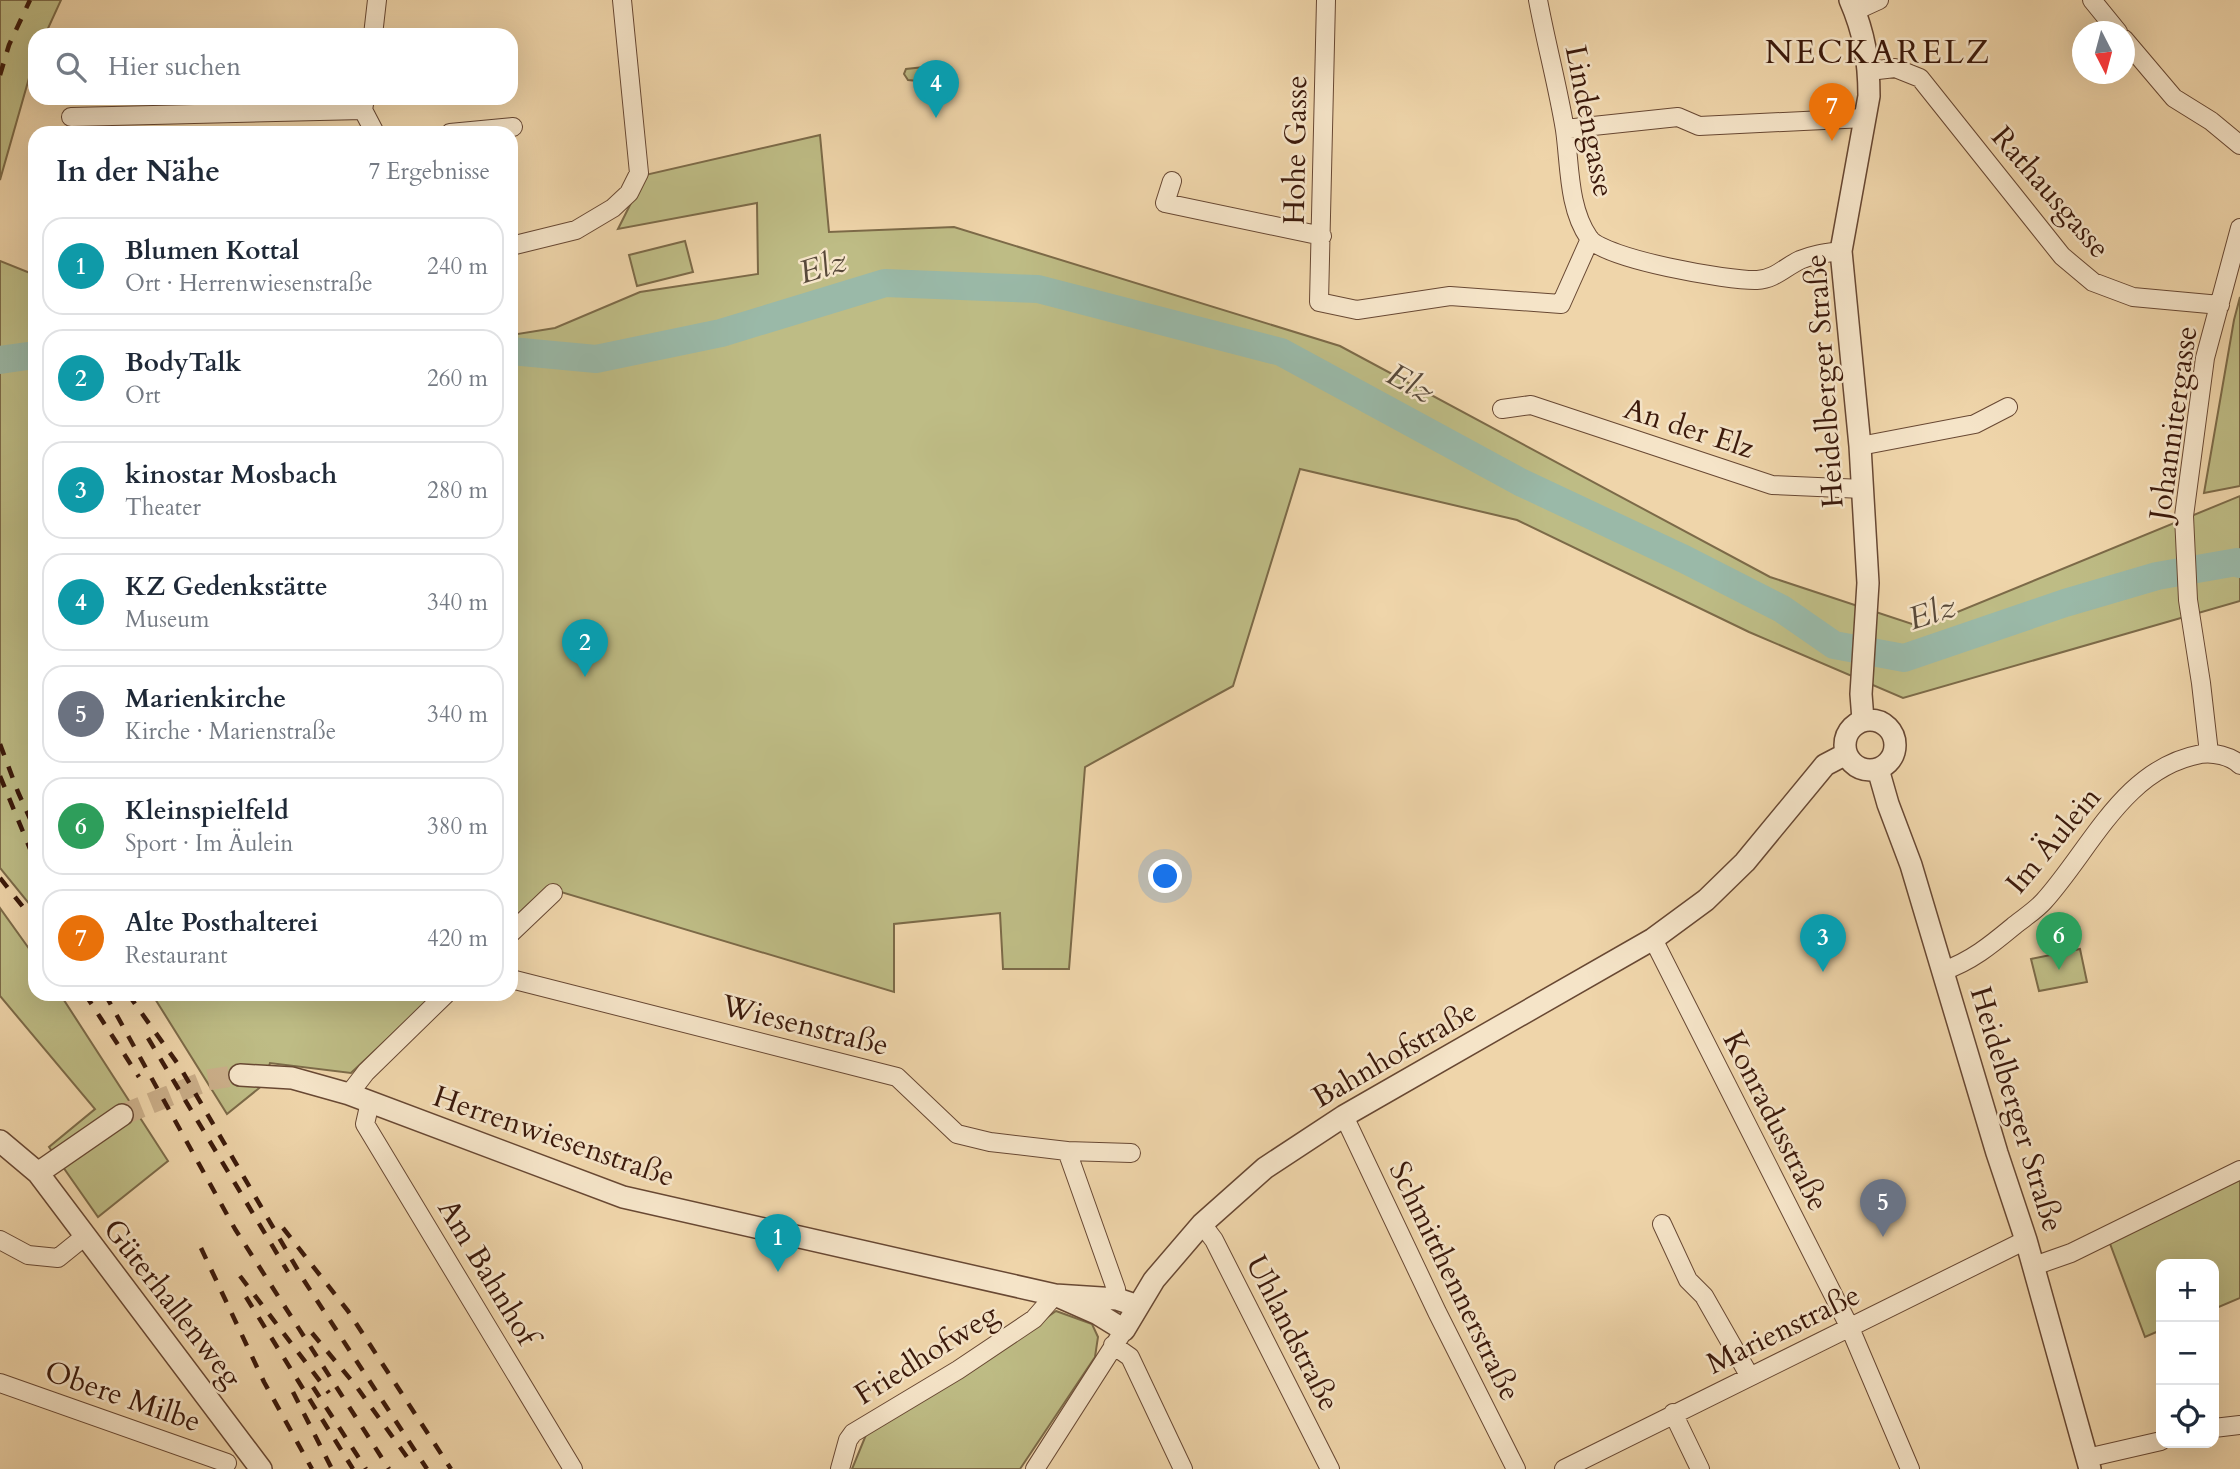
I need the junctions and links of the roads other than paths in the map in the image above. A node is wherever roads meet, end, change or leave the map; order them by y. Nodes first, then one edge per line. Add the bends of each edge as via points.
1 (377, 0) edge
2 (622, 0) edge
3 (1326, 0) edge
4 (1538, 0) edge
5 (1879, 0) edge
6 (2092, 0) edge
7 (1852, 5) edge
8 (2109, 21) edge
9 (374, 28) edge
10 (2135, 52) edge
11 (1869, 71) junction
12 (341, 105) edge
13 (364, 105) edge
14 (71, 117) dead end
15 (1865, 118) junction
16 (372, 126) edge
17 (1564, 129) junction
18 (2240, 145) edge
19 (1172, 181) dead end
20 (2240, 228) edge
21 (1322, 236) junction
22 (1590, 239) junction
23 (518, 244) edge
24 (1841, 251) junction
25 (2220, 304) junction
26 (2008, 407) dead end
27 (1502, 409) dead end
28 (1860, 446) junction
29 (1863, 489) junction
30 (1863, 720) junction
31 (2209, 753) junction
32 (1846, 754) junction
33 (2240, 765) edge
34 (1878, 769) junction
35 (554, 893) dead end
36 (518, 926) edge
37 (1653, 939) junction
38 (1943, 971) junction
39 (518, 981) edge
40 (439, 1001) edge
41 (240, 1075) tunnel mouth
42 (349, 1094) junction
43 (370, 1102) junction
44 (122, 1115) tunnel mouth
45 (1344, 1116) junction
46 (0, 1141) edge
47 (1068, 1152) junction
48 (1131, 1153) dead end
49 (2240, 1170) edge
50 (38, 1174) junction
51 (1202, 1224) junction
52 (1662, 1224) dead end
53 (84, 1237) junction
54 (0, 1240) edge
55 (2026, 1240) junction
56 (2034, 1266) junction
57 (1055, 1295) junction
58 (1117, 1299) junction
59 (1138, 1306) junction
60 (1850, 1328) junction
61 (1119, 1337) junction
62 (1749, 1376) junction
63 (0, 1383) edge
64 (1674, 1413) junction
65 (2240, 1425) edge
66 (2219, 1427) edge
67 (2156, 1443) edge
68 (247, 1448) junction
69 (2089, 1463) edge
70 (229, 1466) edge
71 (261, 1469) edge
72 (573, 1469) edge
73 (840, 1469) edge
74 (1035, 1469) edge
75 (1183, 1469) edge
76 (1330, 1469) edge
77 (1516, 1469) edge
78 (1564, 1469) edge
79 (1700, 1469) edge
80 (1910, 1469) edge

1 - 9 street
2 - 23 street via 639,173 629,193 576,230
3 - 21 street, Hohe Gasse
4 - 17 street, Lindengasse
5 - 7 street
6 - 8 street
7 - 11 street, Heidelberger Straße via 1867,48
10 - 18 street via 2174,98
11 - 15 street, Heidelberger Straße
11 - 25 street, Rathausgasse via 1895,68 1920,78 2062,256 2092,282 2133,297
12 - 14 street
13 - 16 street
15 - 17 street via 1699,126 1678,117
15 - 24 street, Heidelberger Straße
17 - 22 street, Lindengasse via 1575,206
19 - 21 street via 1165,203
20 - 25 street, Johannitergasse
21 - 22 street, Hohe Gasse via 1319,302 1357,310 1450,296 1561,304
22 - 24 street, Lindengasse via 1604,249 1668,268 1757,280 1818,253
24 - 28 street, Heidelberger Straße
25 - 31 street, Johannitergasse via 2205,358 2184,532 2187,595
26 - 28 street via 1975,424
27 - 29 street, An der Elz via 1531,405 1772,485
28 - 29 street, Heidelberger Straße
29 - 30 street, Heidelberger Straße via 1868,583
30 - 32 street via 1846,737
30 - 34 street via 1881,722 1895,736 1892,758
31 - 33 street
31 - 38 street, Im Äulein via 2185,757 2143,780 2043,902 1974,958
32 - 34 street via 1856,766
32 - 37 street, Bahnhofstraße via 1825,765 1745,862 1706,900
34 - 38 street, Heidelberger Straße
35 - 36 street
37 - 45 street, Bahnhofstraße
37 - 60 street, Konradusstraße
38 - 55 street, Heidelberger Straße
39 - 47 street, Wiesenstraße via 897,1077 957,1134
40 - 42 street
41 - 42 street, Herrenwiesenstraße via 292,1079
42 - 43 street, Herrenwiesenstraße
43 - 57 street, Herrenwiesenstraße via 623,1197
43 - 72 street, Am Bahnhof via 365,1124
44 - 50 street
45 - 51 street, Bahnhofstraße via 1265,1168
45 - 77 street, Schmitthennerstraße
46 - 50 street
47 - 48 street, Wiesenstraße
47 - 58 street
49 - 56 street via 2071,1253
50 - 53 street, Güterhallenweg
51 - 59 street, Bahnhofstraße
51 - 76 street, Uhlandstraße
52 - 62 street via 1688,1280 1704,1296
53 - 54 street via 58,1258 28,1255
53 - 68 street, Güterhallenweg
55 - 56 street, Heidelberger Straße
55 - 60 street, Marienstraße
56 - 69 street, Heidelberger Straße
57 - 58 street, Herrenwiesenstraße
57 - 61 street, Herrenwiesenstraße via 1098,1314
57 - 73 street, Friedhofweg via 1034,1319 853,1433
58 - 59 street, Herrenwiesenstraße
59 - 61 street, Bahnhofstraße
60 - 62 street, Marienstraße
60 - 80 street, Konradusstraße
61 - 74 street, Bahnhofstraße
61 - 75 street
62 - 64 street, Marienstraße
63 - 70 street, Obere Milbe
64 - 78 street, Marienstraße
64 - 79 street
65 - 66 street
67 - 69 street
68 - 70 street
68 - 71 street, Güterhallenweg

